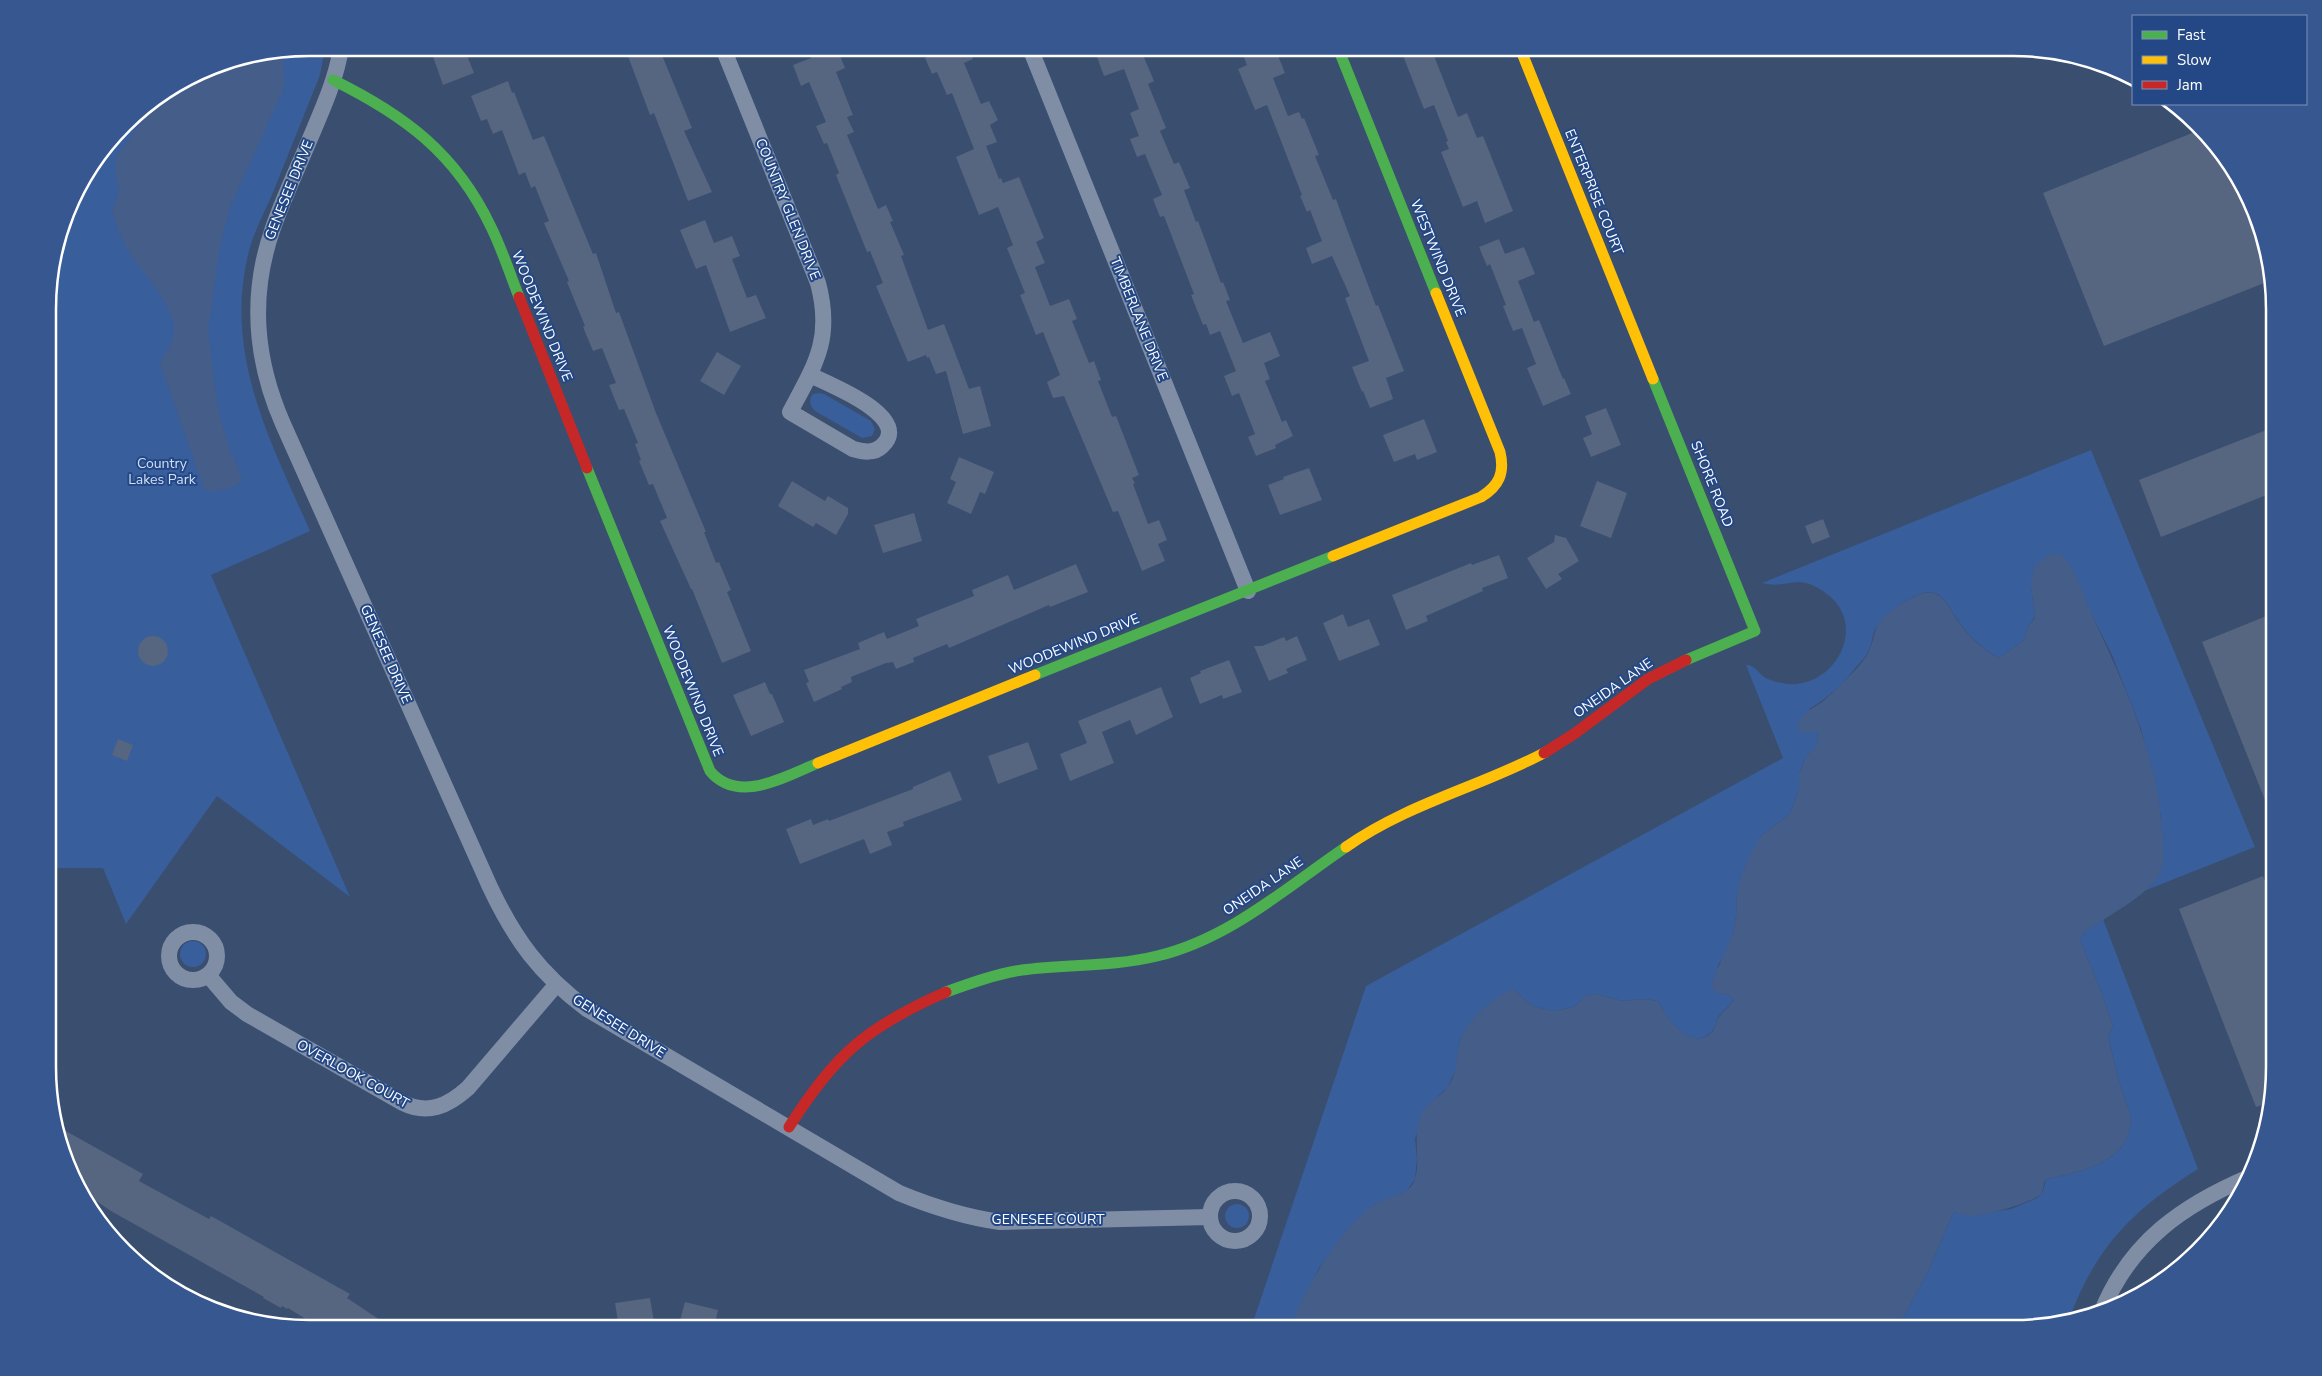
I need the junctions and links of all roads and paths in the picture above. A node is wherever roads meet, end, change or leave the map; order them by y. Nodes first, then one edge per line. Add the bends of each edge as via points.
1 (339, 56) edge
2 (726, 56) edge
3 (1033, 56) edge
4 (1341, 56) edge
5 (1523, 56) edge
6 (333, 80) junction
7 (1641, 348) joint
8 (810, 375) junction
9 (1500, 481) joint
10 (1248, 591) junction
11 (1755, 631) joint
12 (208, 975) dead end
13 (556, 985) junction
14 (789, 1127) junction
15 (2238, 1182) edge
16 (1210, 1217) dead end
17 (2107, 1302) edge

1 - 6 street, GENESEE DRIVE
2 - 8 street, COUNTRY GLEN DRIVE via 823,302 820,350
3 - 10 street, TIMBERLANE DRIVE
4 - 9 street, WESTWIND DRIVE via 1500,452 1504,464
5 - 7 street, ENTERPRISE COURT
6 - 10 street, WOODEWIND DRIVE via 370,97 409,122 449,160 475,195 697,746 712,775 719,780 732,786 747,787 764,783
6 - 13 street, GENESEE DRIVE via 266,251 258,331 268,388 501,910 526,951
7 - 11 street, SHORE ROAD
8 - 8 street, COUNTRY GLEN DRIVE via 790,412 853,449 874,451 882,446 889,428 880,413
9 - 10 street, WOODEWIND DRIVE via 1491,492 1480,497
11 - 14 street, ONEIDA LANE via 1662,671 1568,738 1531,760 1421,804 1374,828 1248,916 1211,936 1177,950 1130,962 1004,973 900,1012 864,1034 837,1059
12 - 13 street, OVERLOOK COURT via 231,1002 247,1014 403,1103 423,1110 444,1106 468,1088
13 - 14 street, GENESEE DRIVE via 587,1009
14 - 16 street, GENESEE COURT via 899,1193 968,1218 1000,1222
15 - 17 street via 2199,1200 2164,1225 2123,1272

